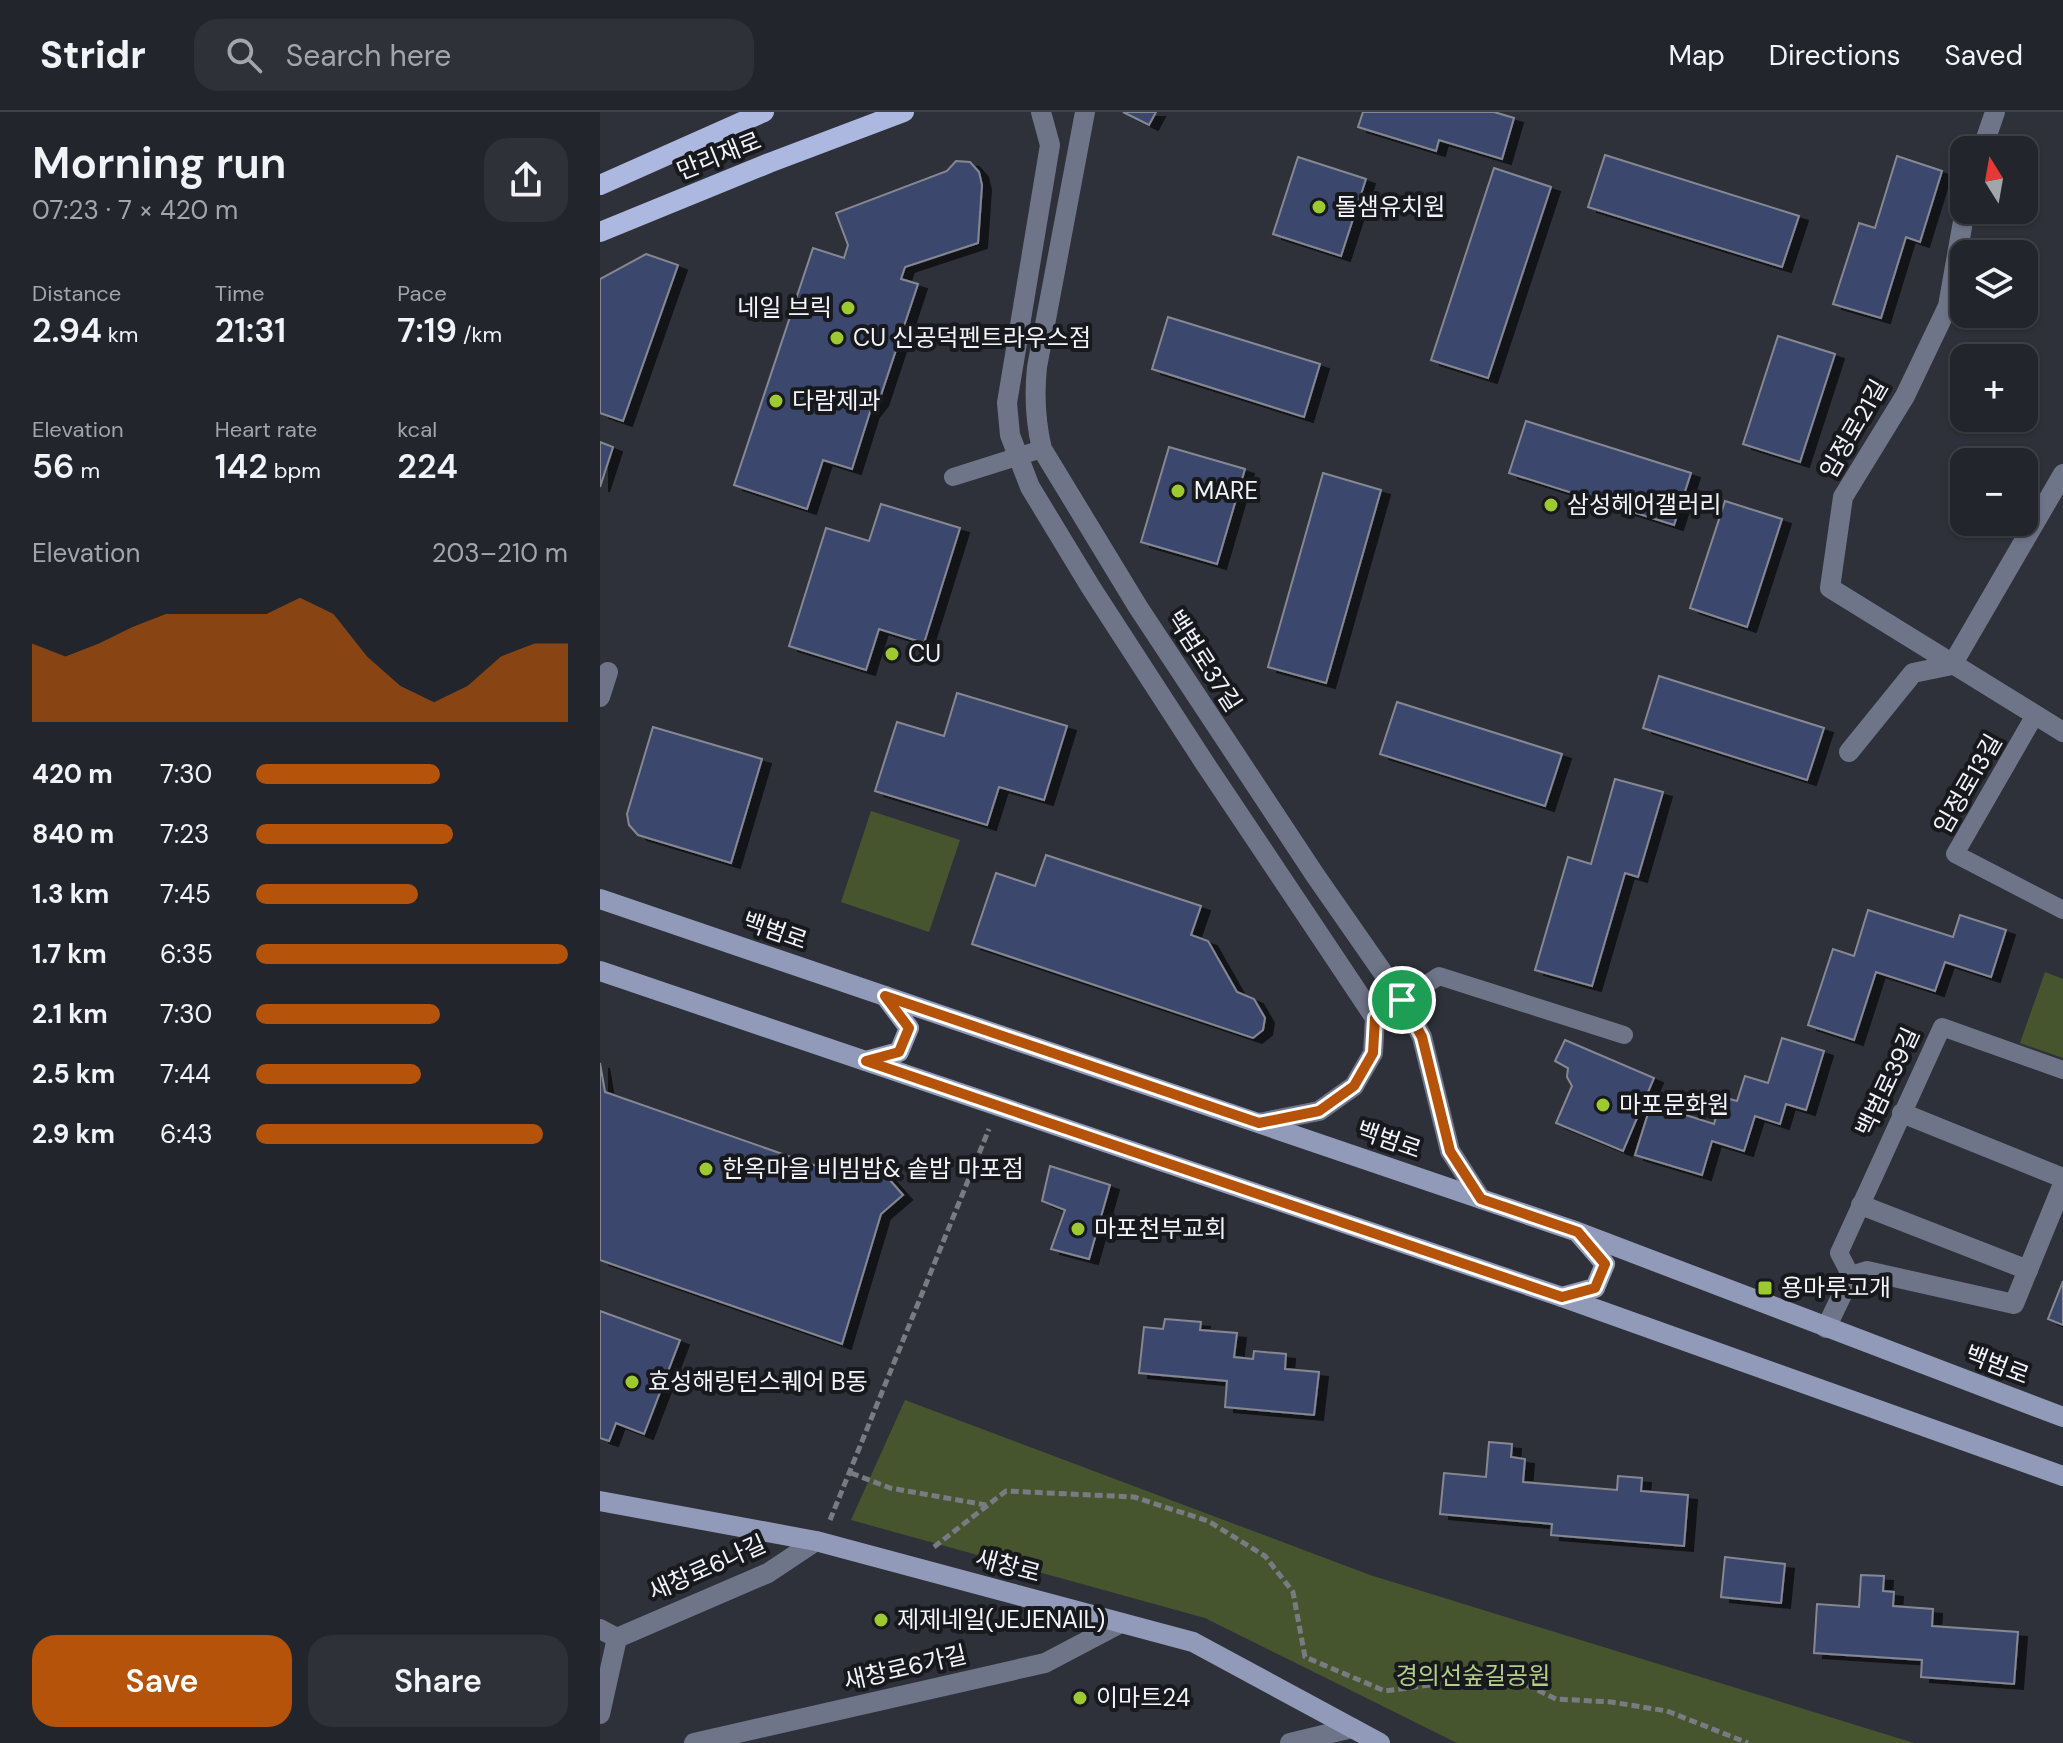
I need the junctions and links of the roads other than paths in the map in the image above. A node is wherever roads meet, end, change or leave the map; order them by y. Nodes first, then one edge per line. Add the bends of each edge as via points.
1 (904, 112) edge
2 (1041, 112) edge
3 (1085, 112) edge
4 (1995, 112) edge
5 (760, 113) edge
6 (1987, 136) edge
7 (600, 185) edge
8 (1963, 224) edge
9 (600, 232) edge
10 (1042, 449) junction
11 (1016, 457) junction
12 (2063, 474) edge
13 (953, 477) dead end
14 (1952, 665) junction
15 (608, 672) dead end
16 (600, 697) edge
17 (2035, 715) junction
18 (2063, 732) edge
19 (1849, 752) dead end
20 (600, 899) edge
21 (2063, 910) edge
22 (600, 971) edge
23 (885, 996) junction
24 (1402, 1000) junction
25 (1375, 1018) junction
26 (1624, 1035) dead end
27 (866, 1061) junction
28 (2063, 1070) edge
29 (1902, 1113) junction
30 (1259, 1123) junction
31 (2063, 1181) edge
32 (1481, 1199) junction
33 (1861, 1205) junction
34 (1578, 1232) junction
35 (2028, 1270) junction
36 (1851, 1276) junction
37 (1562, 1297) junction
38 (1826, 1328) junction
39 (2063, 1417) edge
40 (2063, 1476) edge
41 (600, 1501) edge
42 (818, 1542) junction
43 (1121, 1623) junction
44 (608, 1633) edge
45 (600, 1714) edge
46 (1352, 1728) junction
47 (694, 1743) edge
48 (1290, 1743) edge
49 (1380, 1743) edge

1 - 9 main road, 만리재로
2 - 11 street via 1050,145 1007,403
3 - 10 street, 백범로37길 via 1037,367 1034,398
4 - 6 street
5 - 7 main road, 만리재로
8 - 14 street, 임정로21길 via 1948,306 1905,396 1843,497 1830,588
10 - 11 lane
10 - 24 street, 백범로37길 via 1138,607
11 - 13 lane
11 - 25 street via 1098,599
12 - 14 street
14 - 17 street
14 - 19 street via 1913,673
15 - 16 street
17 - 18 street
17 - 21 lane, 임정로13길 via 1955,854
20 - 23 main road, 백범로
22 - 27 main road
23 - 27 main road via 909,1028 899,1052
23 - 30 main road, 백범로
24 - 25 lane
24 - 26 lane via 1439,976
24 - 32 street, 백범로37길 via 1422,1037 1450,1151
25 - 30 street via 1373,1053 1354,1086 1319,1111
27 - 37 main road
28 - 29 lane, 백범로39길 via 1942,1027
29 - 31 street
29 - 33 lane, 백범로39길
30 - 32 main road, 백범로
31 - 35 street
32 - 34 main road, 백범로
33 - 35 street
33 - 36 lane, 백범로39길 via 1839,1253
34 - 37 main road via 1605,1264 1595,1288
34 - 38 main road, 백범로
35 - 36 street via 2014,1304 1867,1271
36 - 38 street
37 - 40 main road
38 - 39 main road, 백범로
41 - 42 main road, 새창로
42 - 43 main road, 새창로
42 - 44 street, 새창로6나길 via 768,1573
43 - 46 main road, 새창로 via 1193,1642
43 - 47 street, 새창로6가길 via 1045,1663
44 - 45 street, 새창로6나길
46 - 48 street
46 - 49 main road, 새창로

